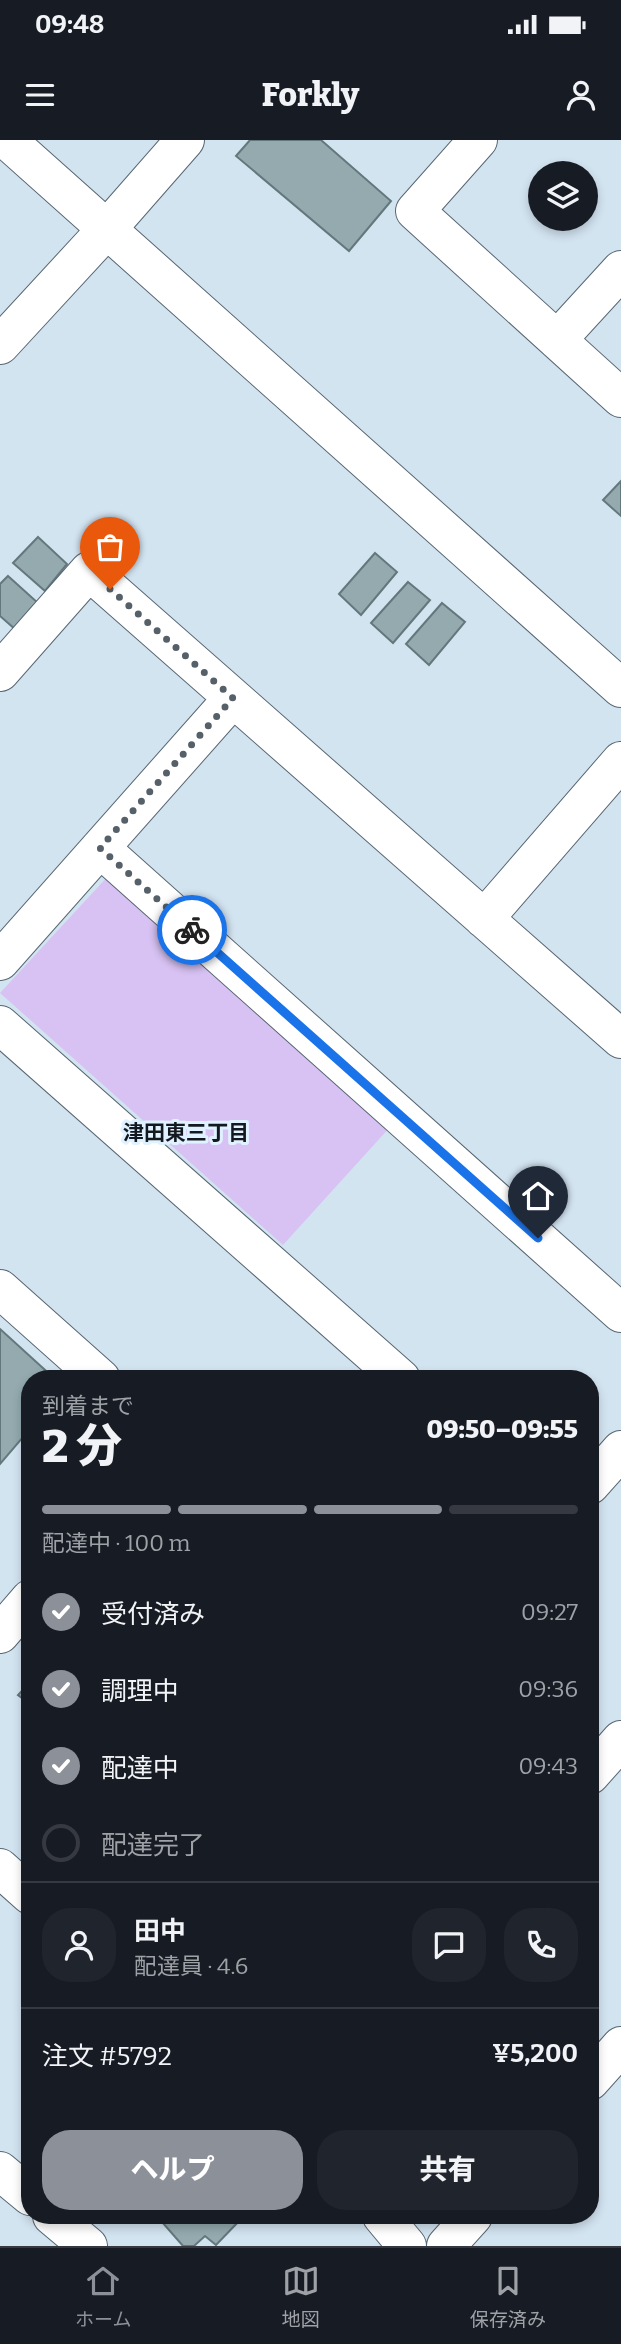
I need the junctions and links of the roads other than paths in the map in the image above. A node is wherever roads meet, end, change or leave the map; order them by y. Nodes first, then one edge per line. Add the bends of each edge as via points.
1 (7, 140) edge
2 (185, 140) edge
3 (478, 140) edge
4 (107, 229) junction
5 (621, 270) edge
6 (557, 340) junction
7 (0, 345) edge
8 (621, 398) edge
9 (0, 672) edge
10 (621, 688) edge
11 (233, 698) junction
12 (621, 761) edge
13 (100, 848) junction
14 (484, 919) junction
15 (0, 961) edge
16 (0, 1025) edge
17 (621, 1039) edge
18 (0, 1289) edge
19 (621, 1313) edge
20 (92, 1370) edge
21 (391, 1370) edge
22 (621, 1450) edge
23 (599, 1475) edge
24 (21, 1610) edge
25 (0, 1634) edge
26 (621, 1740) edge
27 (599, 1765) edge
28 (0, 1868) edge
29 (21, 1887) edge
30 (621, 2046) edge
31 (599, 2071) edge
32 (0, 2171) edge
33 (21, 2188) edge
34 (62, 2224) edge
35 (389, 2224) edge
36 (466, 2224) edge
37 (88, 2246) edge
38 (407, 2246) edge
39 (446, 2246) edge

1 - 4 street
2 - 4 street
3 - 6 street via 415,211
4 - 7 street
4 - 10 street
5 - 6 street
6 - 8 street
9 - 11 street via 89,571
11 - 13 street
11 - 14 street
12 - 14 street
13 - 15 street
13 - 19 street
14 - 17 street
16 - 21 street
18 - 20 street
22 - 23 street
24 - 25 street
26 - 27 street
28 - 29 street
30 - 31 street
32 - 33 street
34 - 37 street
35 - 38 street
36 - 39 street

